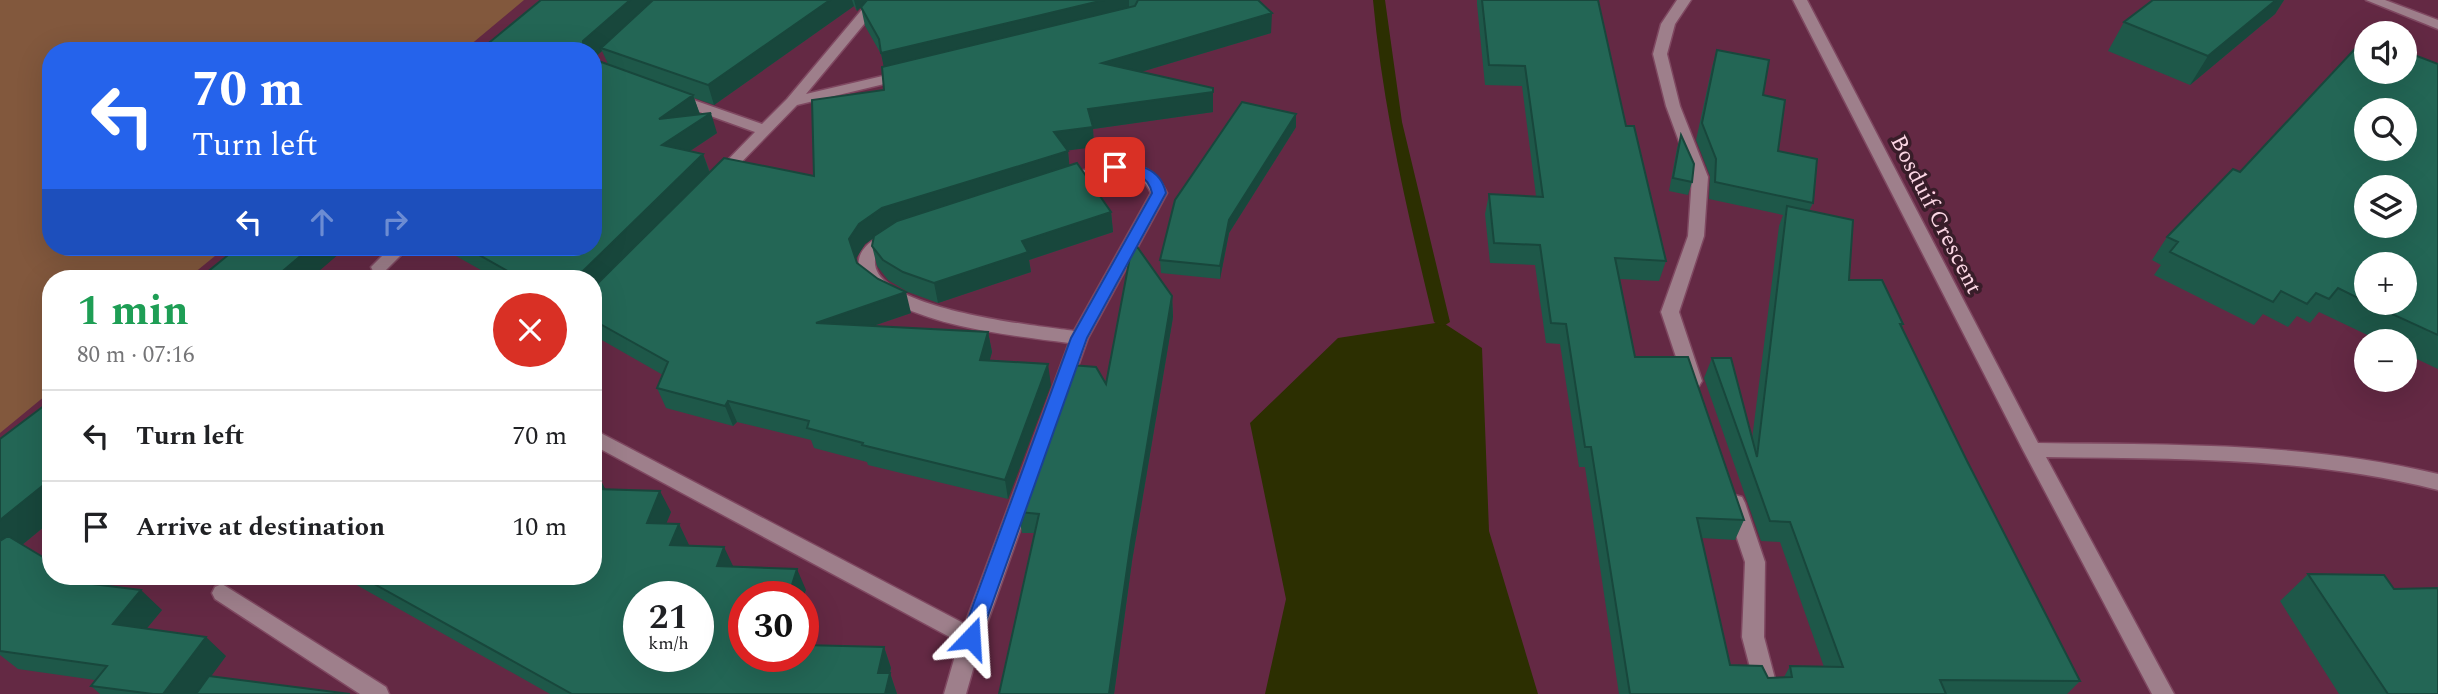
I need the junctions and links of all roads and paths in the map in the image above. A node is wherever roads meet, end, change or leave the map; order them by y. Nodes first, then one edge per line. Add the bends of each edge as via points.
1 (877, 0) edge
2 (1684, 0) edge
3 (1800, 0) edge
4 (2373, 0) edge
5 (2438, 25) edge
6 (914, 72) edge
7 (660, 94) edge
8 (792, 102) junction
9 (766, 131) junction
10 (1049, 184) edge
11 (708, 188) edge
12 (907, 231) edge
13 (391, 256) edge
14 (379, 267) dead end
15 (1079, 338) junction
16 (1697, 391) edge
17 (602, 441) edge
18 (2032, 450) junction
19 (2438, 482) edge
20 (1728, 484) edge
21 (222, 593) dead end
22 (971, 638) junction
23 (378, 694) edge
24 (955, 694) edge
25 (1768, 694) edge
26 (2164, 694) edge

1 - 8 street
2 - 16 street via 1668,24 1660,54 1673,106 1700,177 1696,236 1670,312
3 - 18 street, Bosduif Crescent
4 - 5 street
6 - 8 street
7 - 9 street
8 - 9 street
9 - 11 street
10 - 15 street via 1095,170 1132,168 1147,173 1159,193
12 - 15 street via 875,245 866,258 866,271 888,294 972,321
13 - 14 street
15 - 22 street
17 - 22 street
18 - 19 street via 2349,461
18 - 26 street, Bosduif Crescent
20 - 25 street via 1755,562 1754,637
21 - 23 street
22 - 24 street

